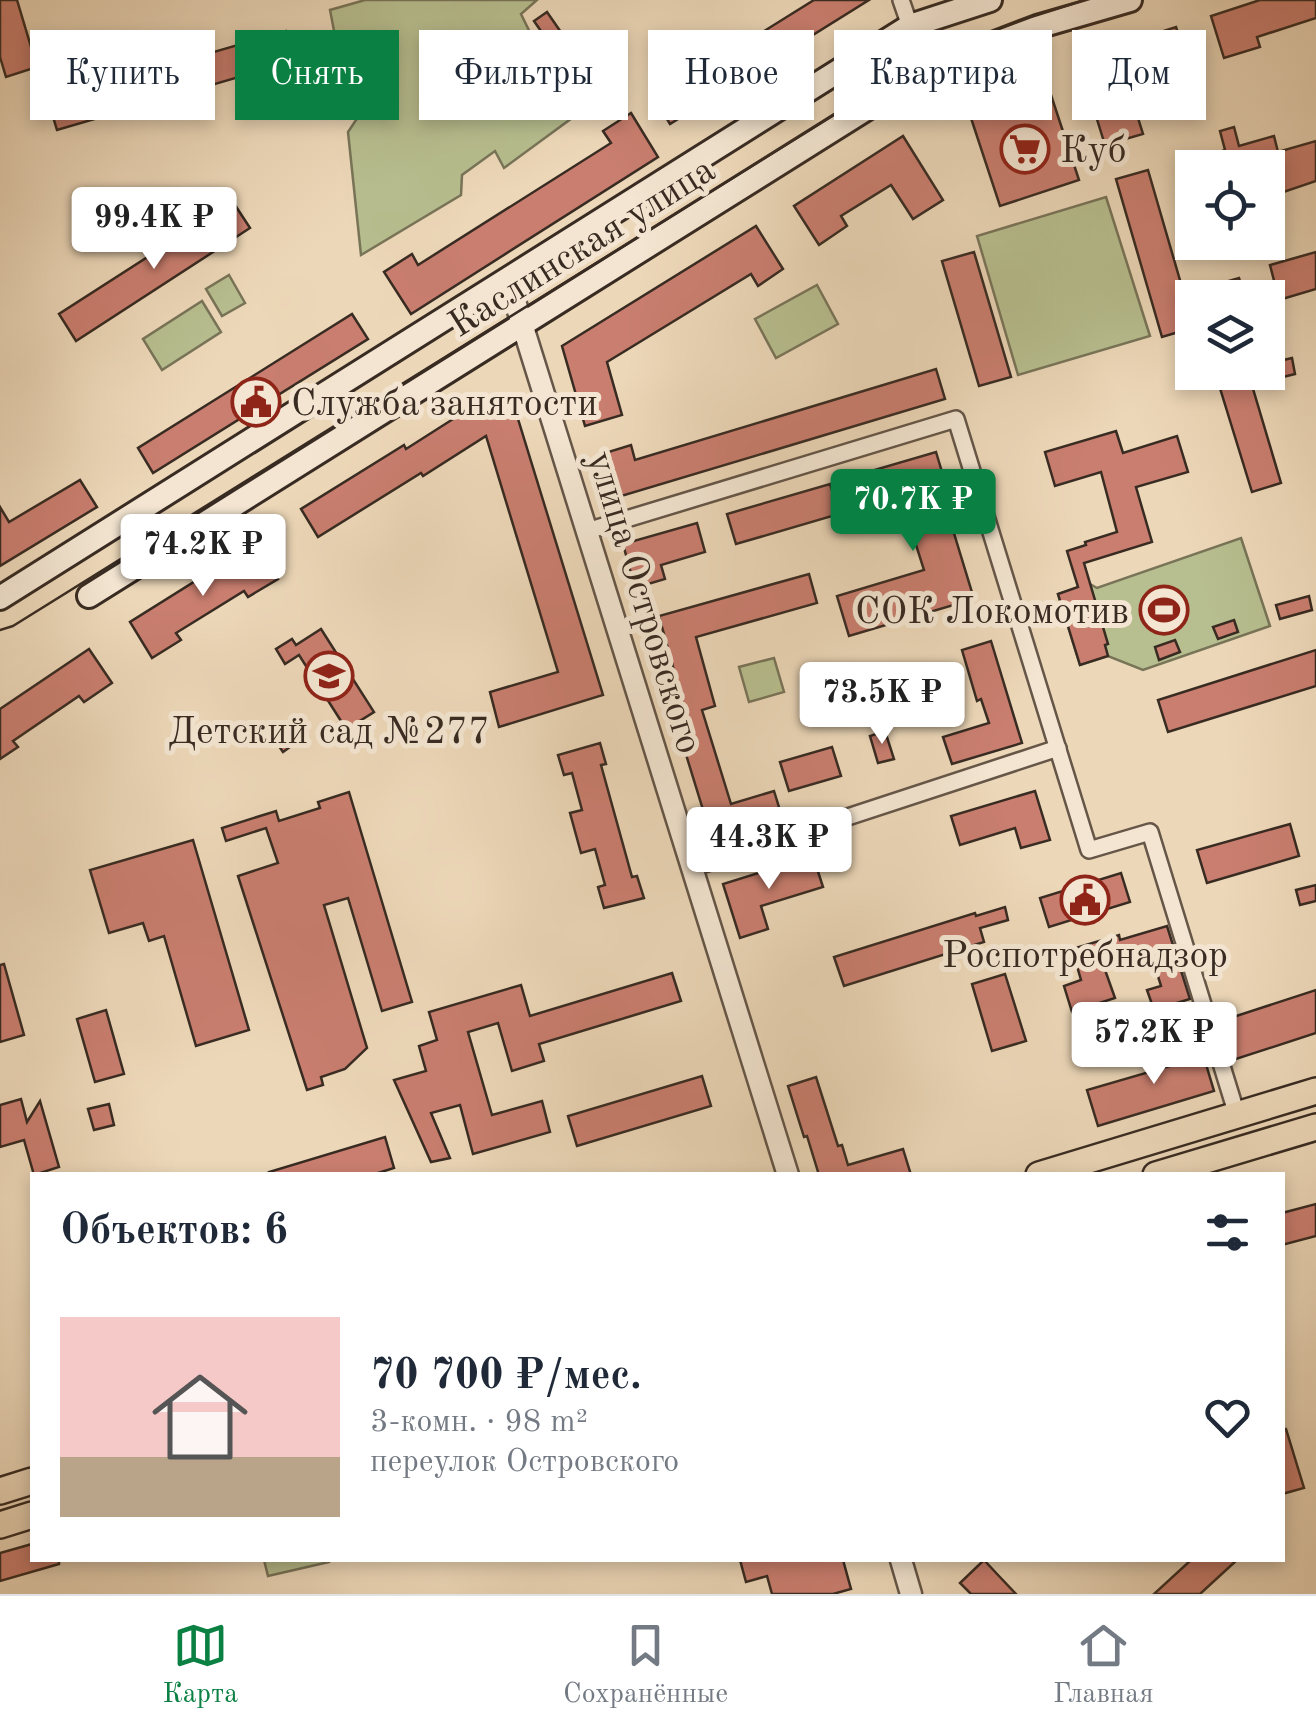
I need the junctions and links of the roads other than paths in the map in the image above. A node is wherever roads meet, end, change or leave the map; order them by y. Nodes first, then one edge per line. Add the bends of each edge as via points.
1 (901, 0) edge
2 (990, 0) edge
3 (1130, 0) edge
4 (910, 26) junction
5 (508, 279) junction
6 (522, 324) junction
7 (587, 531) junction
8 (89, 596) dead end
9 (0, 598) edge
10 (1058, 748) junction
11 (692, 868) junction
12 (1316, 1091) edge
13 (1237, 1115) junction
14 (1316, 1127) edge
15 (787, 1172) edge
16 (1049, 1172) edge
17 (1166, 1172) edge
18 (30, 1482) edge
19 (0, 1491) edge
20 (30, 1516) edge
21 (0, 1525) edge
22 (902, 1562) edge
23 (911, 1594) edge

1 - 4 street
2 - 4 main road, Каслинская улица
3 - 6 main road, Каслинская улица via 933,67
4 - 5 main road, Каслинская улица
5 - 6 street, улица Островского
5 - 9 main road, Каслинская улица
6 - 7 street, улица Островского
6 - 8 main road, Каслинская улица
7 - 10 street via 956,418
7 - 11 street, улица Островского
10 - 11 street
10 - 13 street via 1089,850 1150,832
11 - 15 street, улица Островского
12 - 13 main road
13 - 16 main road
14 - 17 main road
18 - 19 main road
20 - 21 main road
22 - 23 street

